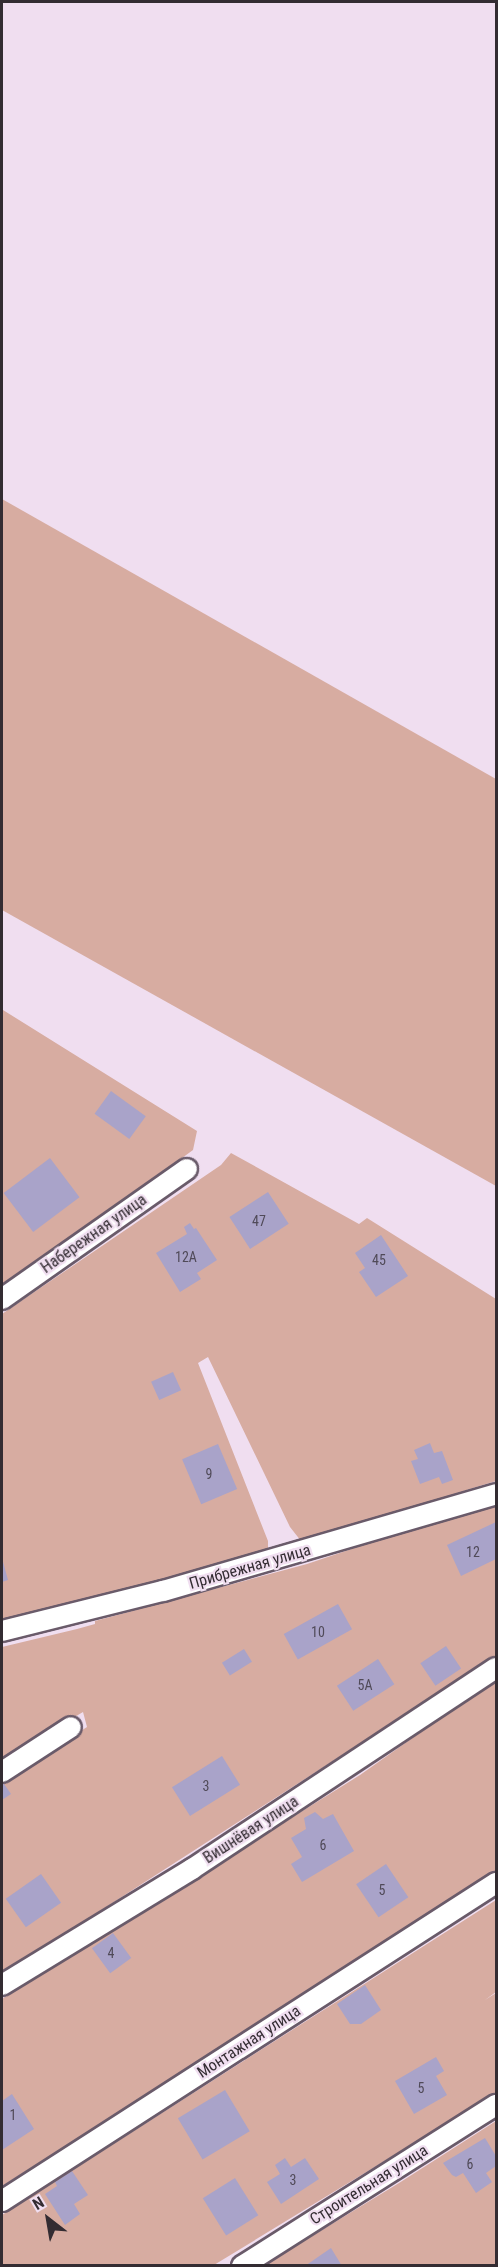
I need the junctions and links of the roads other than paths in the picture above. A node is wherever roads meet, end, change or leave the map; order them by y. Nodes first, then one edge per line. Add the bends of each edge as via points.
1 (187, 1169) dead end
2 (2, 1299) edge
3 (496, 1494) edge
4 (2, 1631) edge
5 (496, 1668) edge
6 (71, 1727) dead end
7 (2, 1772) edge
8 (496, 1883) edge
9 (2, 1985) edge
10 (496, 2105) edge
11 (2, 2201) edge
12 (242, 2265) edge

1 - 2 lane, Набережная улица
3 - 4 lane, Прибрежная улица via 163,1592
5 - 9 lane, Вишнёвая улица via 192,1869
6 - 7 lane
8 - 11 lane, Монтажная улица
10 - 12 lane, Строительная улица

